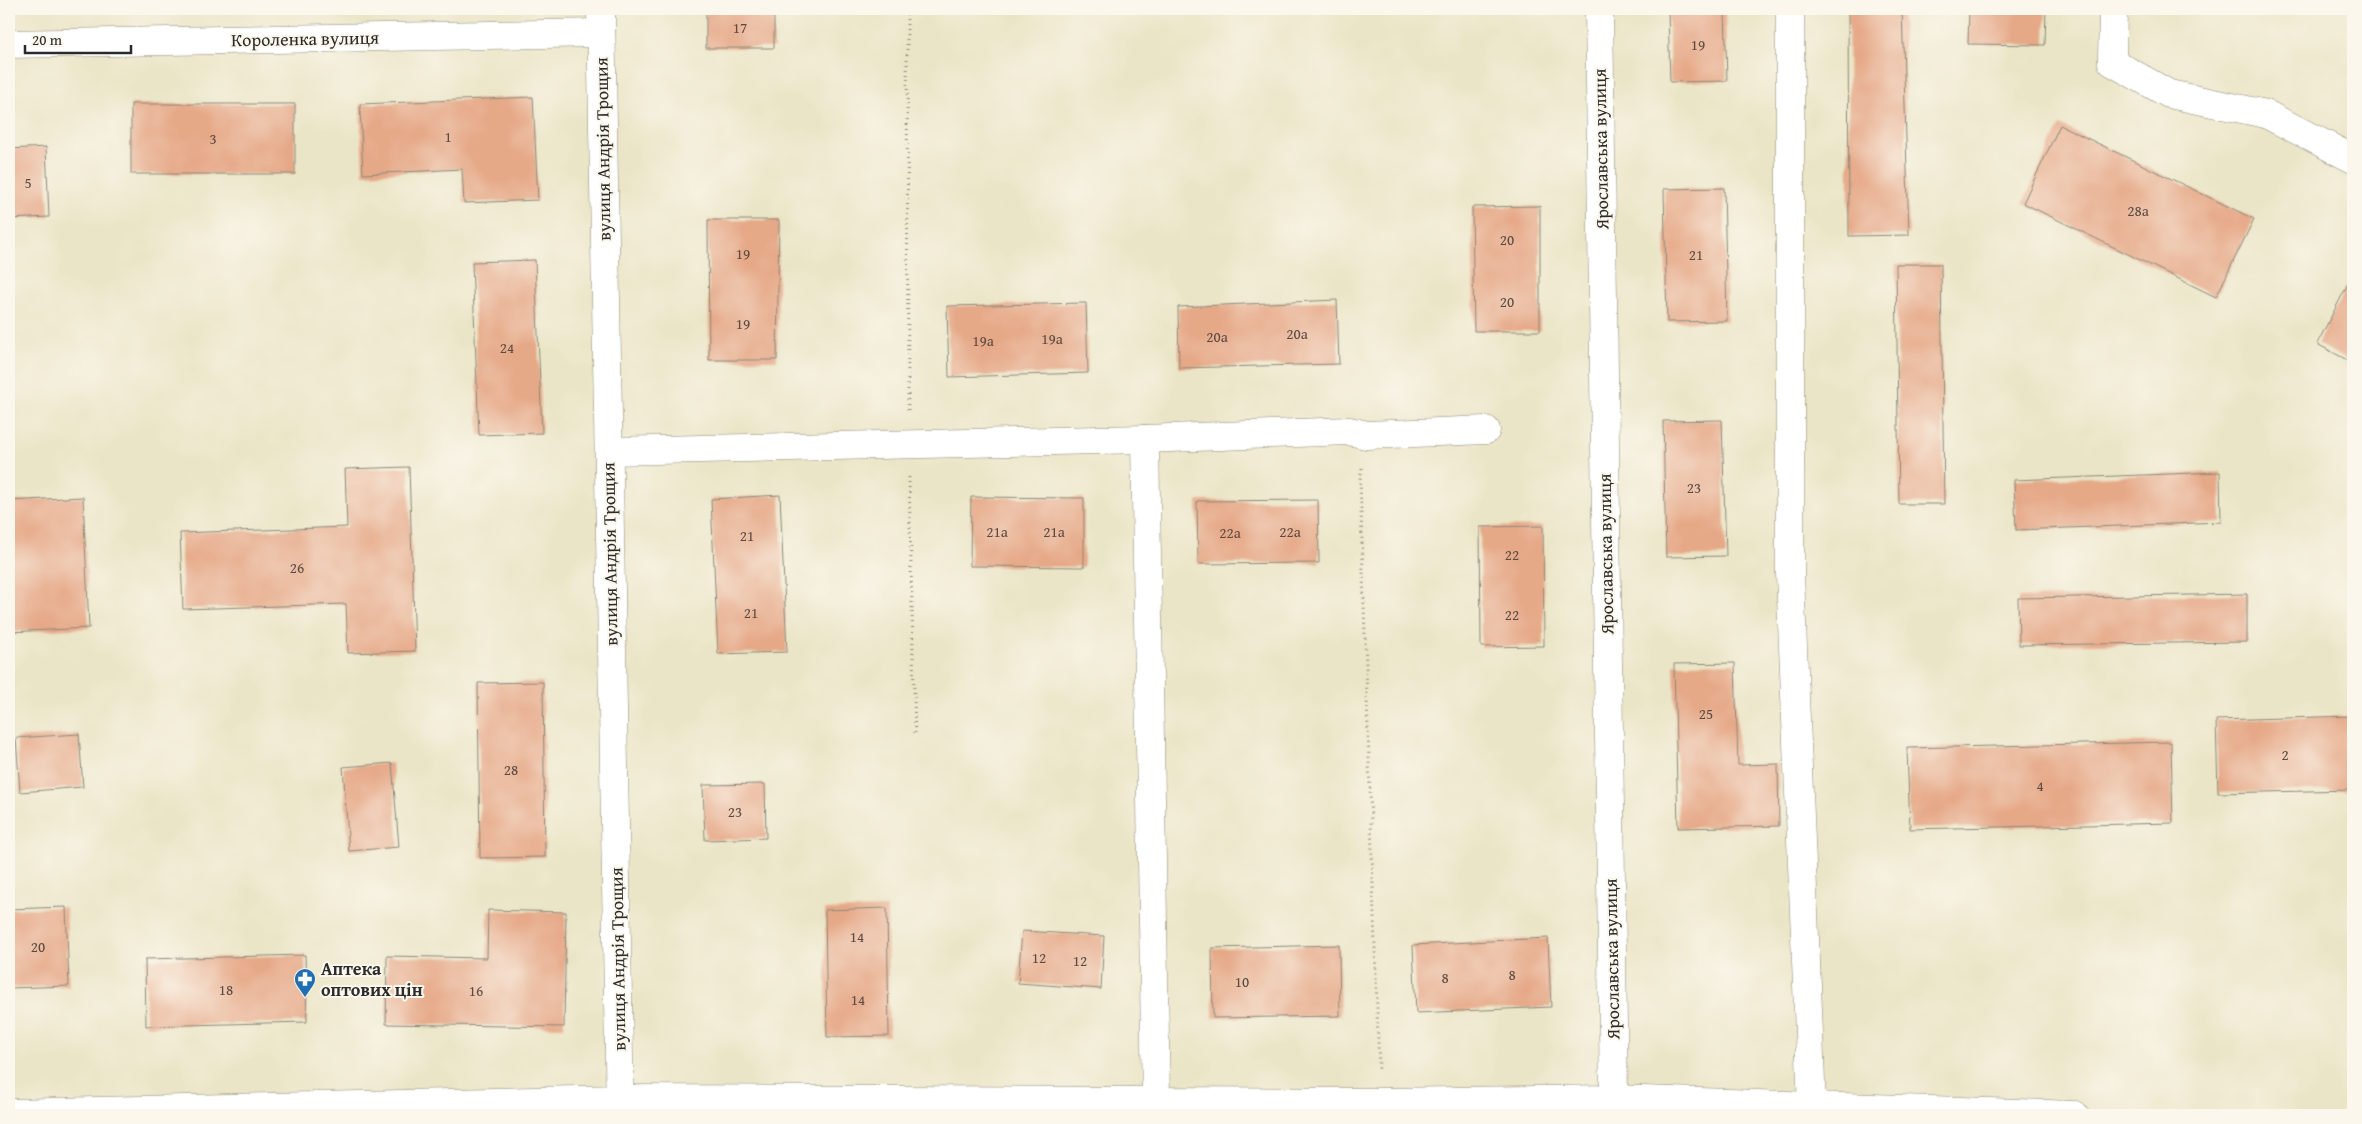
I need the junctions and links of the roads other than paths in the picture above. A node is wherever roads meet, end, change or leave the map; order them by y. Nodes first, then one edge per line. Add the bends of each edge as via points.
1 (1599, 9) edge
2 (1790, 9) edge
3 (2113, 9) edge
4 (601, 21) edge
5 (9, 44) edge
6 (2350, 151) edge
7 (1486, 430) dead end
8 (1144, 439) junction
9 (609, 451) junction
10 (1614, 1099) junction
11 (1156, 1101) junction
12 (1812, 1106) junction
13 (620, 1107) edge
14 (527, 1108) edge
15 (361, 1110) edge
16 (9, 1113) edge
17 (2075, 1115) edge

1 - 10 street, Ярославська вулиця
2 - 12 street via 1790,574
3 - 6 street via 2112,62 2169,94 2266,114
4 - 5 street, Короленка вулиця
4 - 9 street, вулиця Андрія Трощия
7 - 8 street via 1367,435 1348,431
8 - 9 street
8 - 11 street
9 - 13 street, вулиця Андрія Трощия
10 - 11 street
10 - 12 street
11 - 13 street
12 - 17 street
13 - 14 street
14 - 15 street
15 - 16 street

